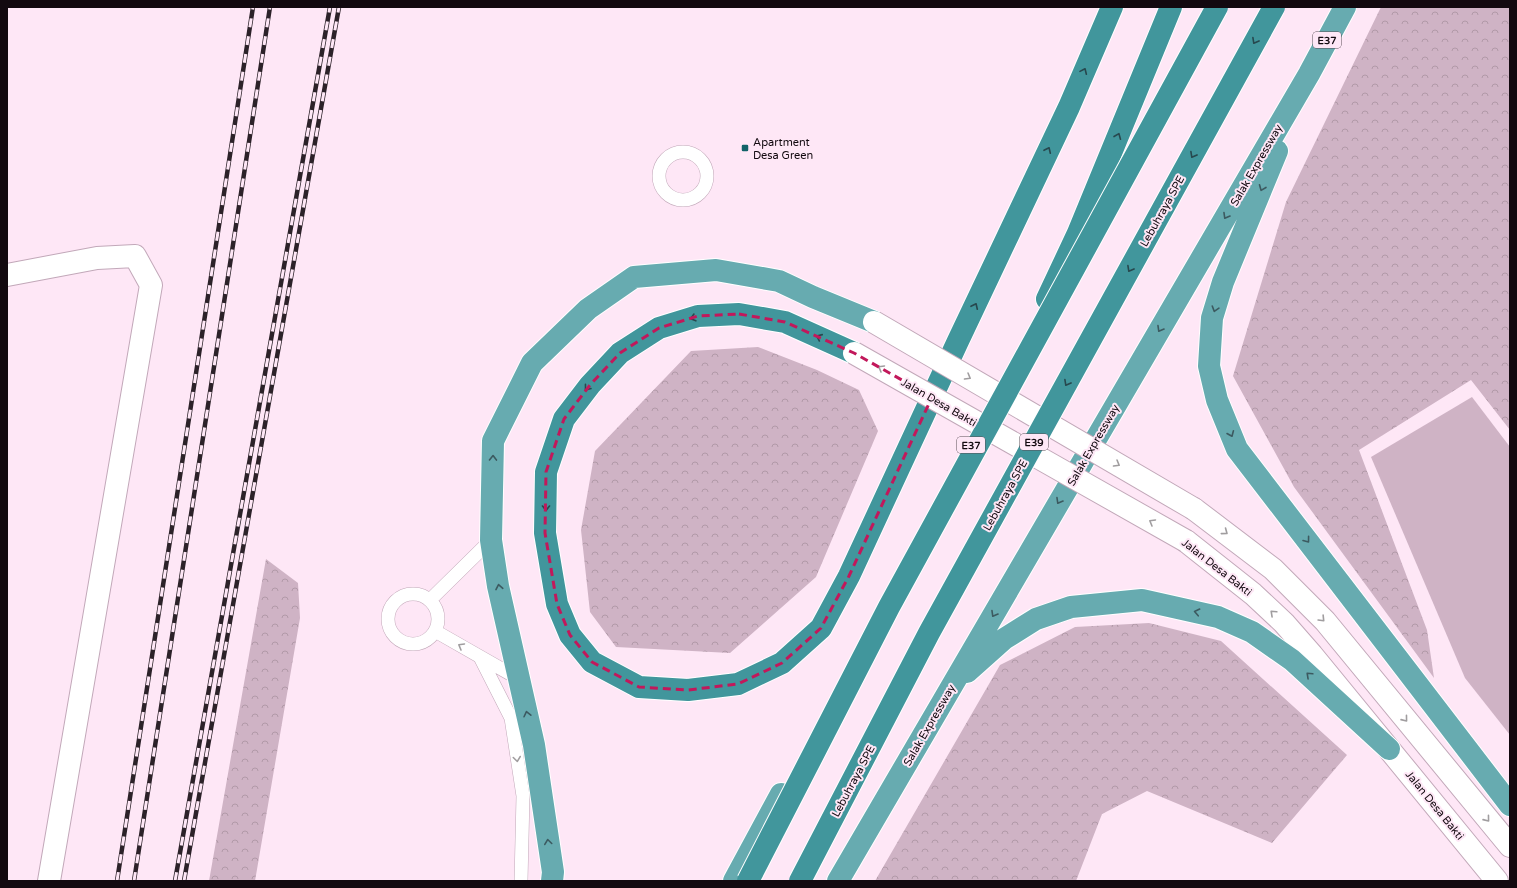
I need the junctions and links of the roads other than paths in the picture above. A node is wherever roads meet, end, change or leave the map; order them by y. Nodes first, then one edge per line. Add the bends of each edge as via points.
1 (1112, 7) edge
2 (1171, 7) edge
3 (1205, 7) edge
4 (1217, 7) edge
5 (1274, 7) edge
6 (1345, 7) edge
7 (1309, 74) junction
8 (7, 275) edge
9 (874, 322) joint
10 (1028, 338) junction
11 (854, 353) joint
12 (491, 540) junction
13 (430, 600) junction
14 (435, 631) junction
15 (480, 658) junction
16 (519, 679) junction
17 (950, 689) junction
18 (1389, 749) junction
19 (1510, 805) edge
20 (1510, 846) edge
21 (48, 881) edge
22 (522, 881) edge
23 (552, 881) edge
24 (734, 881) edge
25 (748, 881) edge
26 (800, 881) edge
27 (838, 881) edge
28 (1496, 881) edge

11 -> 1 highway via 785,322 739,314 698,316 659,328 620,353 590,384 564,419 546,472 546,533 557,604 570,635 592,662 639,687 688,690 738,684 782,663 821,628 849,576 1069,107
10 -> 2 highway via 1078,233
3 - 10 highway, E37
4 - 25 highway, bridge via 889,606
5 -> 26 highway, Lebuhraya SPE / E39, bridge via 929,633
6 - 7 highway, Salak Expressway / E37
7 -> 17 highway, Salak Expressway / E37
7 -> 19 highway via 1224,282 1212,318 1209,366 1217,400 1237,449
8 - 21 street via 97,258 135,256 151,285
12 -> 9 highway via 493,441 532,363 588,308 634,277 716,270 779,281
9 -> 20 street, bridge via 1194,509 1273,569 1325,621
10 - 24 highway, E37
18 -> 11 street, Jalan Desa Bakti, bridge via 1284,623 1253,594 1186,541
12 - 13 lane
16 -> 12 highway via 498,586
13 - 14 lane via 438,615
13 - 14 lane via 423,596 406,594 392,604 387,620 393,635 407,644 423,642
15 -> 14 lane
15 - 16 lane
15 -> 22 lane via 511,718 523,796
23 -> 16 highway via 553,872 534,745
18 -> 17 highway via 1292,660 1252,632 1218,616 1142,600 1070,607 1036,619 1004,639
17 - 27 highway, Salak Expressway / E37
18 - 28 street, Jalan Desa Bakti

